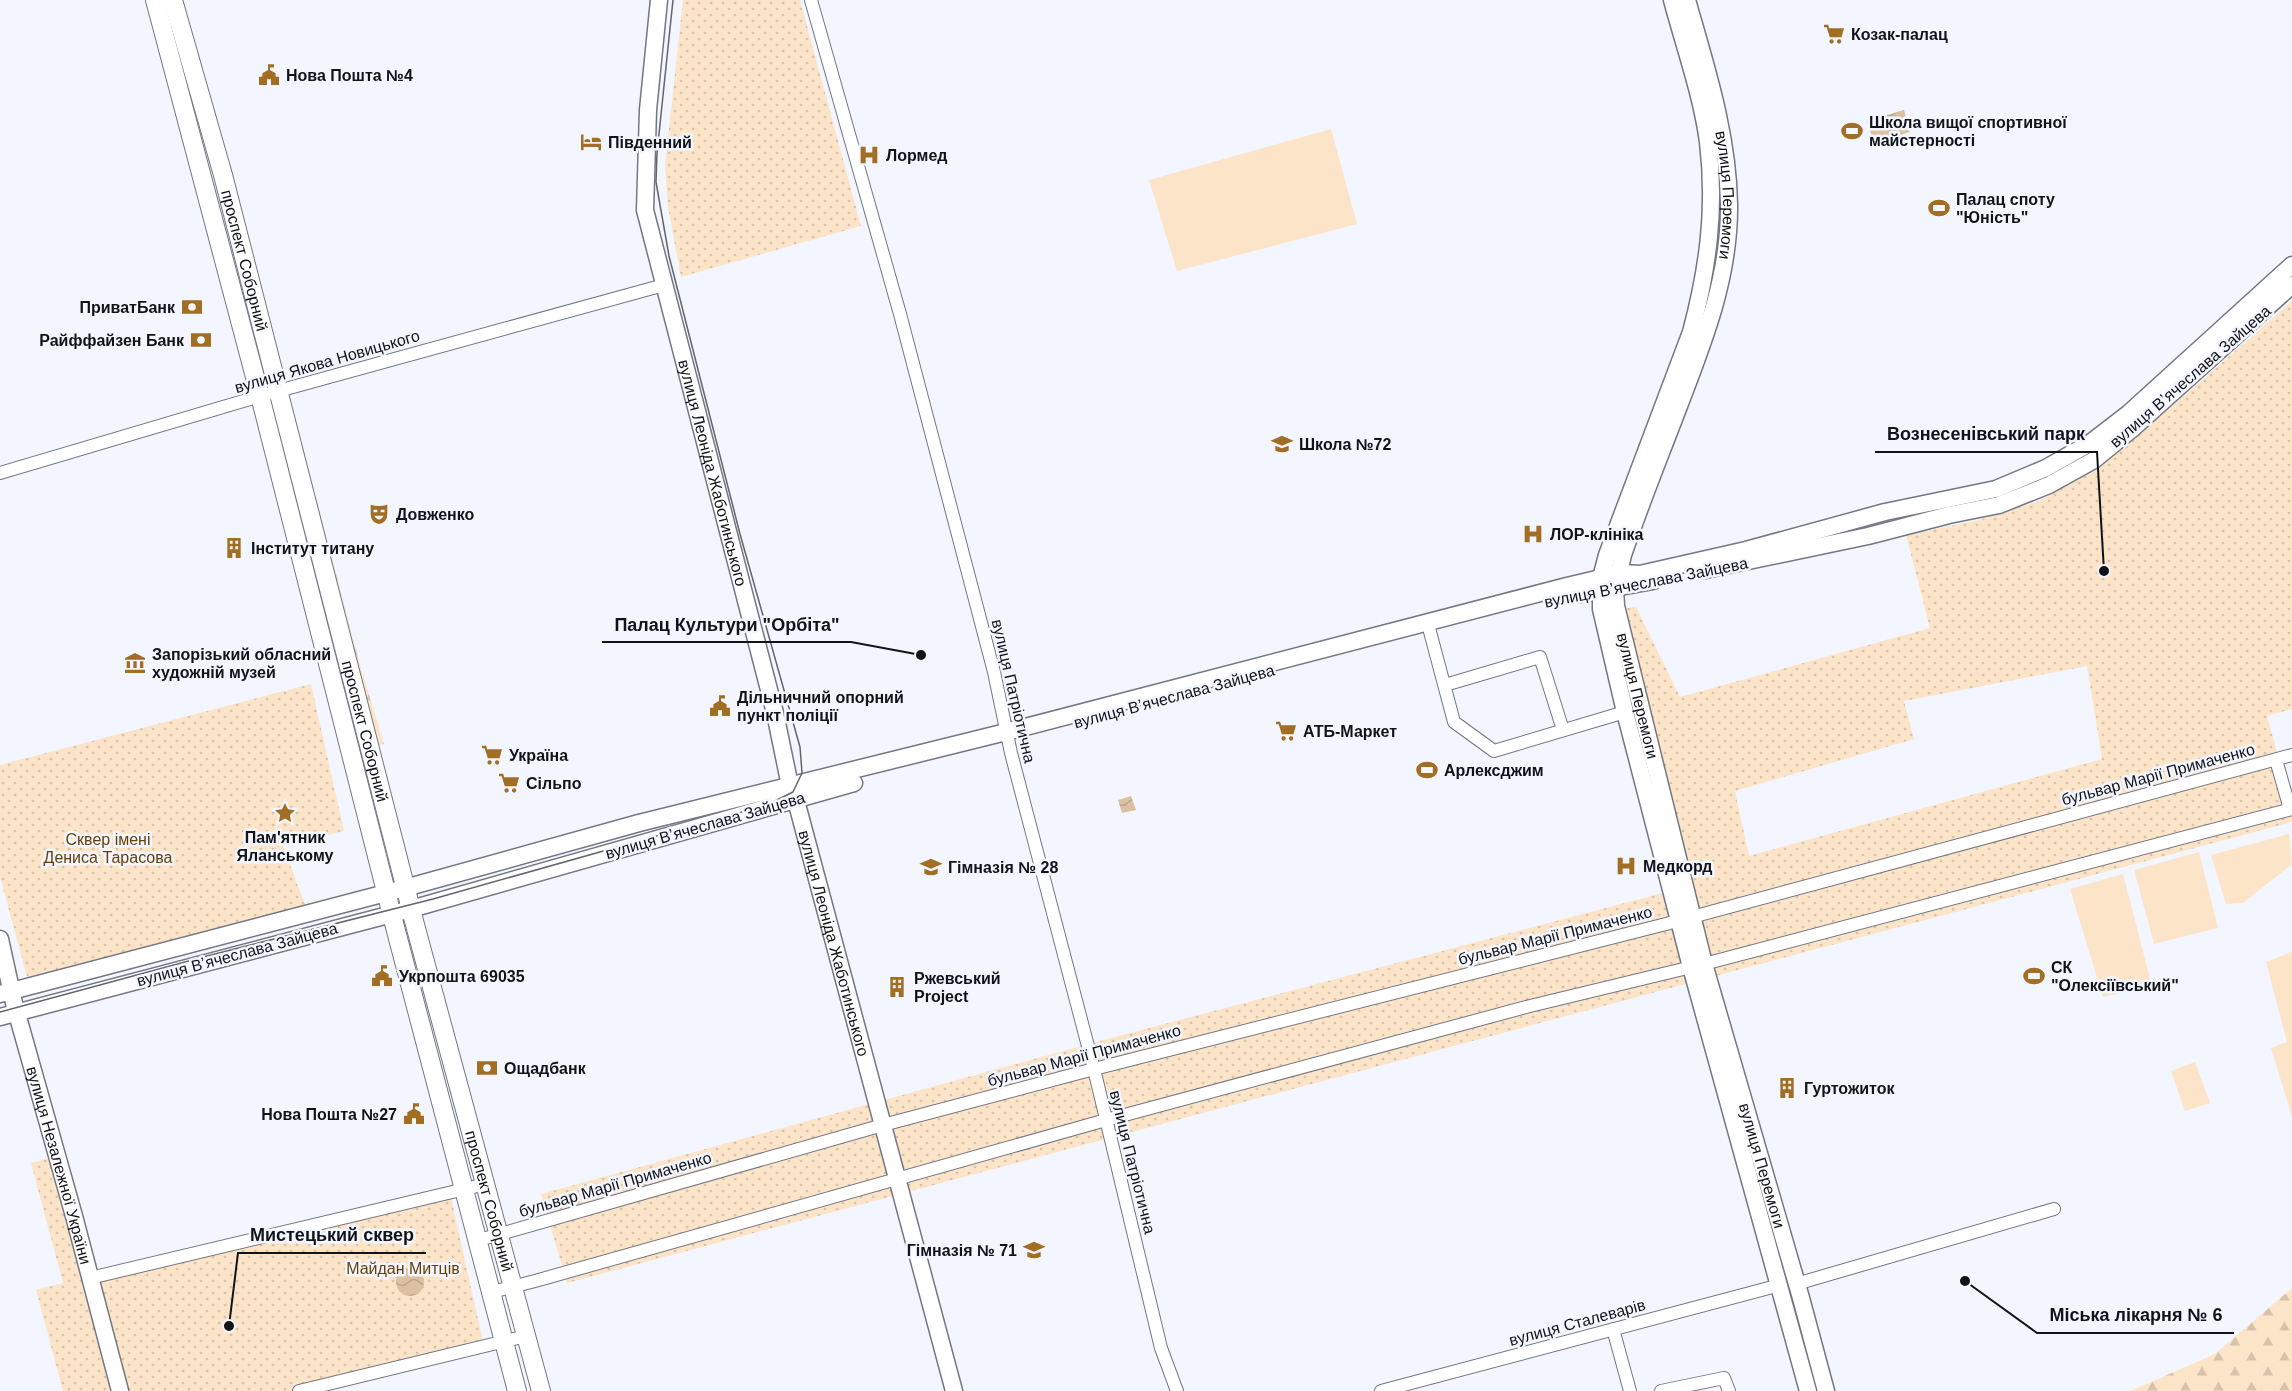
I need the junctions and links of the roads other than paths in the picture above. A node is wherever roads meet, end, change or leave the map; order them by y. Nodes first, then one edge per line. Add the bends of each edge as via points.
1 (154, 0) edge
2 (173, 0) edge
3 (658, 0) edge
4 (811, 0) edge
5 (1672, 0) edge
6 (1688, 0) edge
7 (1711, 189) junction
8 (1729, 191) junction
9 (1711, 221) junction
10 (1729, 223) junction
11 (2292, 266) edge
12 (664, 285) junction
13 (2292, 285) edge
14 (280, 391) junction
15 (260, 396) junction
16 (0, 473) edge
17 (1608, 583) junction
18 (1429, 628) junction
19 (1445, 685) junction
20 (1625, 712) junction
21 (1563, 730) junction
22 (1007, 736) junction
23 (2292, 755) edge
24 (2276, 760) junction
25 (793, 792) junction
26 (2291, 809) edge
27 (405, 888) junction
28 (386, 892) junction
29 (411, 909) junction
30 (392, 914) junction
31 (1686, 919) junction
32 (0, 939) edge
33 (1698, 965) junction
34 (6, 992) edge
35 (17, 1012) junction
36 (0, 1017) edge
37 (1094, 1069) junction
38 (1106, 1120) junction
39 (883, 1125) junction
40 (897, 1179) junction
41 (486, 1184) junction
42 (465, 1189) junction
43 (2054, 1209) dead end
44 (500, 1234) junction
45 (479, 1240) junction
46 (90, 1278) junction
47 (1788, 1284) junction
48 (513, 1287) junction
49 (492, 1292) junction
50 (1613, 1329) junction
51 (526, 1336) junction
52 (505, 1341) junction
53 (120, 1391) edge
54 (299, 1391) edge
55 (517, 1391) edge
56 (541, 1391) edge
57 (954, 1391) edge
58 (1177, 1391) edge
59 (1381, 1391) edge
60 (1630, 1391) edge
61 (1661, 1391) edge
62 (1729, 1391) edge
63 (1808, 1391) edge
64 (1826, 1391) edge

1 - 15 main road, проспект Соборний
2 - 14 main road, проспект Соборний
3 - 12 main road, вулиця Леоніда Жаботинського via 648,110 645,210
4 - 22 street, вулиця Патріотична via 900,314 994,672
5 - 7 main road, вулиця Перемоги via 1707,140
6 - 8 main road, вулиця Перемоги via 1723,136
7 - 8 main road via 1721,195
7 - 9 main road, вулиця Перемоги
8 - 10 main road, вулиця Перемоги
9 - 10 main road via 1720,215
9 - 17 main road, вулиця Перемоги via 1691,332 1607,555
10 - 17 main road, вулиця Перемоги via 1715,309
11 - 17 main road, вулиця Вʼячеслава Зайцева via 2129,413 2090,443 2046,468 1996,489 1885,512
12 - 14 street, вулиця Якова Новицького
12 - 25 main road, вулиця Леоніда Жаботинського
13 - 17 main road, вулиця Вʼячеслава Зайцева via 2132,429 2094,460 2049,485 1999,505 1868,536
14 - 15 street, вулиця Якова Новицького
14 - 27 main road, проспект Соборний
15 - 16 street, вулиця Якова Новицького
15 - 28 main road, проспект Соборний
17 - 18 main road, вулиця Вʼячеслава Зайцева
17 - 20 main road, вулиця Перемоги via 1601,609
17 - 22 main road, вулиця Вʼячеслава Зайцева
17 - 31 main road, вулиця Перемоги
18 - 19 street
18 - 22 main road, вулиця Вʼячеслава Зайцева
19 - 21 street via 1454,722 1494,750
19 - 21 street via 1540,657
20 - 21 street
20 - 31 main road, вулиця Перемоги
22 - 25 main road, вулиця Вʼячеслава Зайцева
22 - 37 street, вулиця Патріотична
23 - 24 street
24 - 26 street, бульвар Марії Примаченко
24 - 31 street, бульвар Марії Примаченко
25 - 27 main road, вулиця Вʼячеслава Зайцева via 639,824
25 - 29 main road, вулиця Вʼячеслава Зайцева
25 - 39 main road, вулиця Леоніда Жаботинського
26 - 33 street, бульвар Марії Примаченко
27 - 28 main road, вулиця Вʼячеслава Зайцева
27 - 29 main road, проспект Соборний
28 - 30 main road, проспект Соборний
28 - 34 main road, вулиця Вʼячеслава Зайцева
29 - 30 main road, вулиця Вʼячеслава Зайцева
29 - 41 main road, проспект Соборний
30 - 35 main road, вулиця Вʼячеслава Зайцева
30 - 42 main road, проспект Соборний
31 - 33 main road, вулиця Перемоги
31 - 37 street, бульвар Марії Примаченко
32 - 34 main road, вулиця Незалежної України
33 - 38 street, бульвар Марії Примаченко
33 - 47 main road, вулиця Перемоги
34 - 35 main road, вулиця Незалежної України
35 - 36 main road, вулиця Вʼячеслава Зайцева
35 - 46 main road, вулиця Незалежної України
37 - 38 street, вулиця Патріотична
37 - 39 street, бульвар Марії Примаченко
38 - 40 street, бульвар Марії Примаченко
38 - 58 street, вулиця Патріотична via 1161,1348
39 - 40 main road, вулиця Леоніда Жаботинського
39 - 44 street, бульвар Марії Примаченко
40 - 48 street, бульвар Марії Примаченко
40 - 57 main road, вулиця Леоніда Жаботинського
41 - 42 street
41 - 44 main road, проспект Соборний
42 - 45 main road, проспект Соборний
42 - 46 street
43 - 47 street, вулиця Сталеварів
44 - 45 street, бульвар Марії Примаченко
44 - 48 main road, проспект Соборний
45 - 49 main road, проспект Соборний
46 - 53 main road, вулиця Незалежної України
47 - 50 street, вулиця Сталеварів
47 - 63 main road, вулиця Перемоги
47 - 64 main road, вулиця Перемоги
48 - 49 street, бульвар Марії Примаченко
48 - 51 main road, проспект Соборний
49 - 52 main road, проспект Соборний
50 - 59 street, вулиця Сталеварів
50 - 60 street
51 - 52 street
51 - 56 main road, проспект Соборний
52 - 54 street
52 - 55 main road, проспект Соборний
61 - 62 street via 1724,1378

